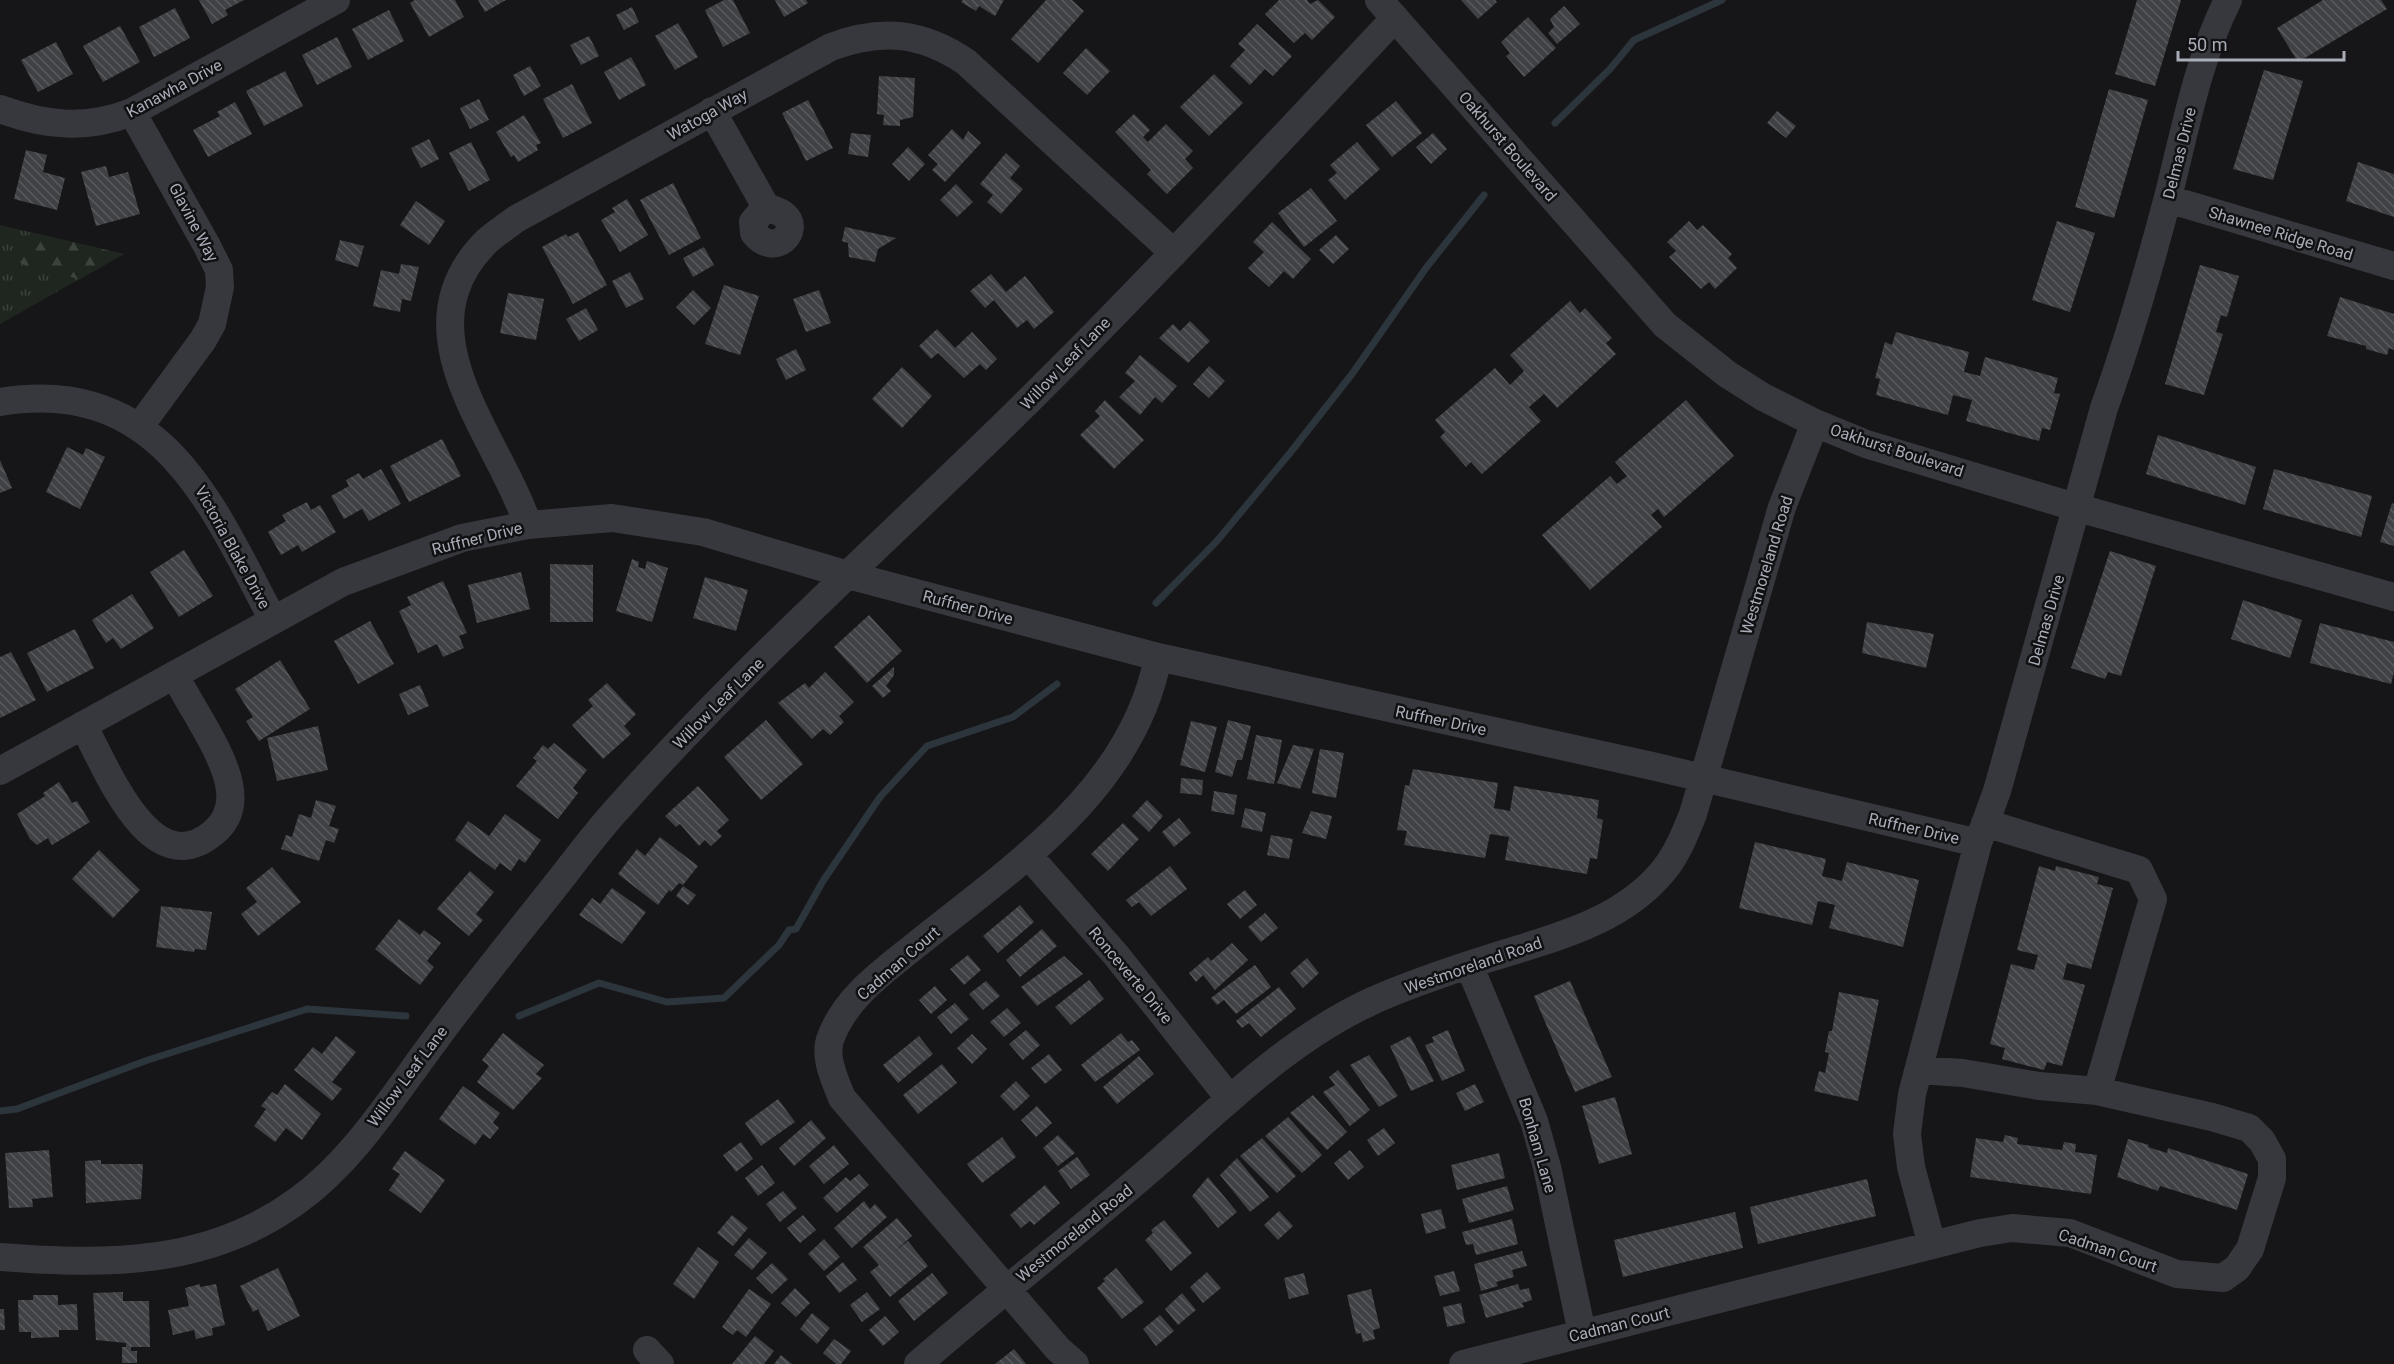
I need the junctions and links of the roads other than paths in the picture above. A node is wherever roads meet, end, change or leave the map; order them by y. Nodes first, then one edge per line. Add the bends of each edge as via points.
1 (336, 0) edge
2 (2228, 0) edge
3 (1387, 9) edge
4 (0, 109) edge
5 (712, 111) junction
6 (132, 112) junction
7 (2168, 199) junction
8 (766, 207) dead end
9 (1174, 253) junction
10 (2394, 266) edge
11 (0, 402) edge
12 (1815, 423) junction
13 (140, 426) junction
14 (2075, 507) junction
15 (528, 525) junction
16 (848, 575) junction
17 (2394, 597) edge
18 (273, 620) junction
19 (1158, 657) junction
20 (176, 677) junction
21 (83, 725) junction
22 (0, 771) edge
23 (1703, 779) junction
24 (1982, 833) junction
25 (1028, 855) junction
26 (1470, 964) junction
27 (1918, 1070) junction
28 (2097, 1091) junction
29 (1230, 1099) junction
30 (1932, 1245) junction
31 (0, 1257) edge
32 (1006, 1288) junction
33 (1582, 1333) junction
34 (918, 1364) edge
35 (1075, 1364) edge
36 (1463, 1364) edge

1 - 6 street, Kanawha Drive
2 - 7 street, Delmas Drive via 2199,74
3 - 9 street, Willow Leaf Lane
3 - 12 street, Oakhurst Boulevard via 1665,325 1736,380
4 - 6 street, Kanawha Drive via 55,125 79,126
5 - 8 street
5 - 9 street, Watoga Way via 854,38 892,35 932,42 966,62
5 - 15 street, Watoga Way via 516,219 482,247 457,290 450,330 456,372
6 - 13 street, Glavine Way via 207,246 219,270 220,287 212,324 203,340
7 - 10 street, Shawnee Ridge Road
7 - 14 street, Delmas Drive via 2127,347 2104,408
9 - 16 street, Willow Leaf Lane
11 - 13 street, Victoria Blake Drive via 62,400 114,414
12 - 14 street, Oakhurst Boulevard via 1866,444
12 - 23 street, Westmoreland Road via 1782,507
13 - 18 street, Victoria Blake Drive via 169,449 201,489
14 - 17 street, Oakhurst Boulevard
14 - 24 street, Delmas Drive
15 - 16 street, Ruffner Drive via 612,518 703,532
15 - 18 street, Ruffner Drive via 429,549 344,582
16 - 19 street, Ruffner Drive
16 - 31 street, Willow Leaf Lane via 727,693 618,808 340,1165 298,1201 259,1226 204,1249 167,1257
18 - 20 street, Ruffner Drive
19 - 23 street, Ruffner Drive
19 - 25 street, Cadman Court via 1145,706 1116,761 1061,825
20 - 21 street, Ruffner Drive
20 - 21 street via 224,766 230,789 230,811 218,829 200,841 173,844 144,830
21 - 22 street, Ruffner Drive
23 - 24 street, Ruffner Drive
23 - 26 street, Westmoreland Road via 1679,847 1648,888 1593,923
24 - 27 street, Delmas Drive
24 - 28 street, Ruffner Drive via 2139,870 2153,899
25 - 29 street, Ronceverte Drive via 1116,955
25 - 32 street, Cadman Court via 871,982 843,1012 829,1039 830,1067 842,1098
26 - 29 street, Westmoreland Road via 1363,1005 1310,1036
26 - 33 street, Bonham Lane via 1534,1122
27 - 28 street, Cadman Court
27 - 30 street, Delmas Drive via 1907,1134 1911,1167
28 - 30 street, Cadman Court via 2249,1128 2262,1141 2272,1160 2272,1178 2250,1249 2237,1268 2223,1278 2177,1274 2070,1233 2039,1228 2001,1229
29 - 32 street, Westmoreland Road via 1065,1243
30 - 33 street, Cadman Court
32 - 34 street, Westmoreland Road
32 - 35 street, Cadman Court via 1058,1350
33 - 36 street, Cadman Court

